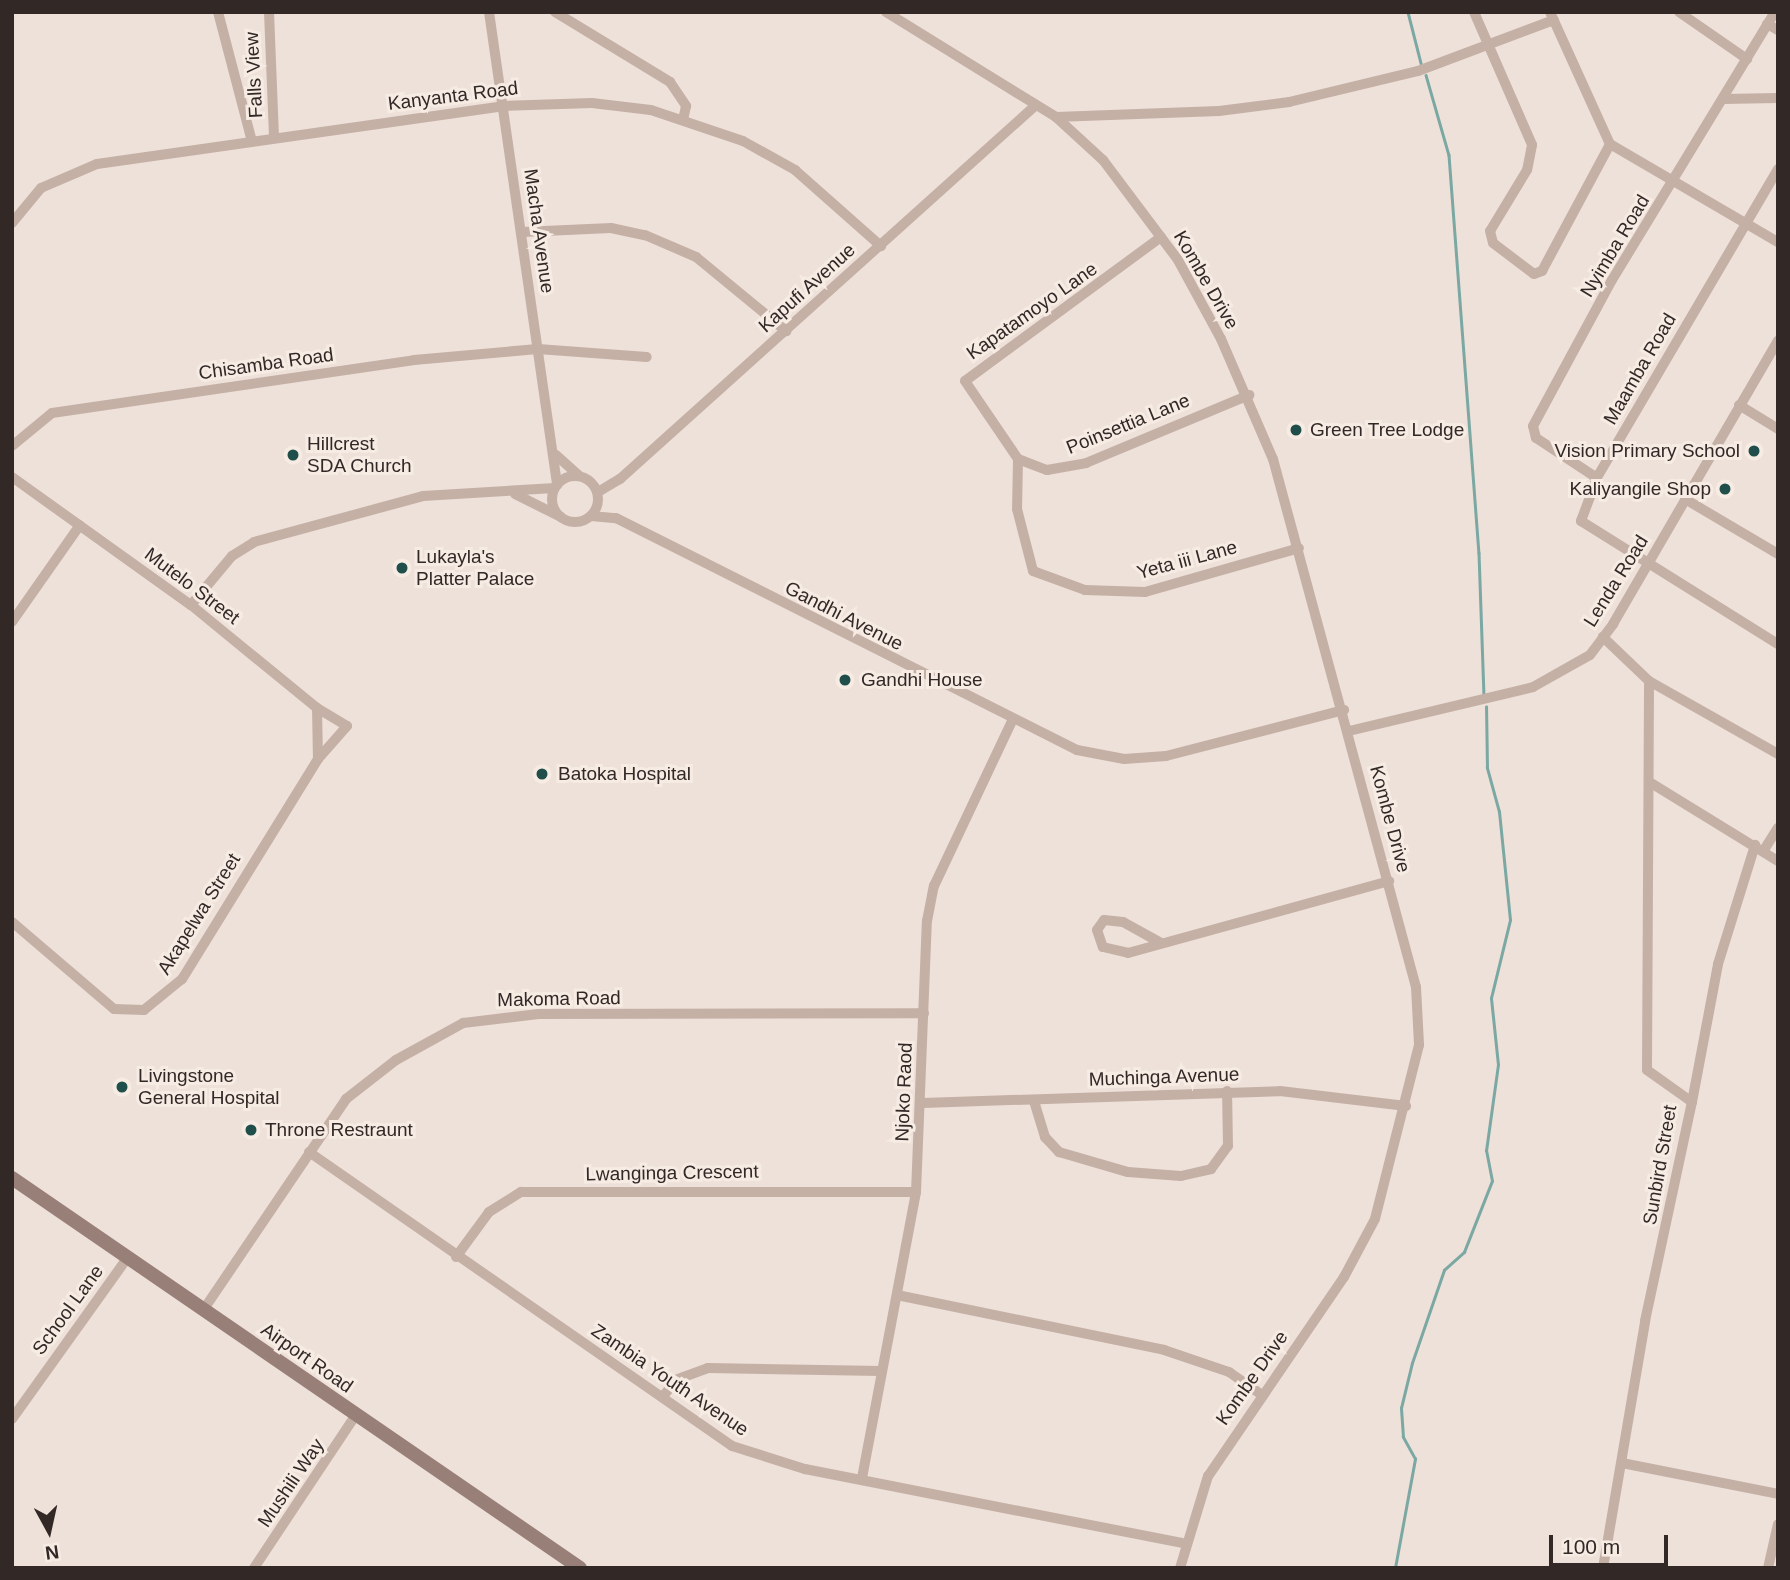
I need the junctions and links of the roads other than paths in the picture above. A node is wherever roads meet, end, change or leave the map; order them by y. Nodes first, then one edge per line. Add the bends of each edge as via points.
1 (218, 12) edge
2 (269, 12) edge
3 (489, 12) edge
4 (555, 12) edge
5 (886, 12) edge
6 (1474, 12) edge
7 (1679, 12) edge
8 (1774, 12) edge
9 (1552, 16) edge
10 (1767, 24) junction
11 (1778, 30) edge
12 (1489, 45) junction
13 (1747, 59) junction
14 (1778, 98) edge
15 (1723, 99) junction
16 (1037, 105) junction
17 (503, 106) junction
18 (1056, 117) junction
19 (682, 120) junction
20 (274, 136) junction
21 (251, 138) junction
22 (1610, 144) junction
23 (1778, 169) edge
24 (1673, 183) junction
25 (1746, 222) junction
26 (12, 223) edge
27 (522, 232) junction
28 (1161, 237) junction
29 (1778, 242) edge
30 (881, 246) junction
31 (786, 331) junction
32 (1778, 341) edge
33 (538, 349) junction
34 (647, 357) dead end
35 (1249, 395) junction
36 (1739, 405) junction
37 (1778, 429) edge
38 (12, 446) edge
39 (556, 455) junction
40 (1018, 459) junction
41 (579, 476) junction
42 (12, 477) edge
43 (1597, 478) junction
44 (556, 486) junction
45 (514, 494) junction
46 (598, 495) junction
47 (1685, 499) junction
48 (591, 516) junction
49 (564, 518) junction
50 (616, 518) junction
51 (80, 525) junction
52 (1299, 548) junction
53 (1778, 554) edge
54 (1648, 565) junction
55 (191, 605) junction
56 (12, 622) edge
57 (1603, 637) junction
58 (1778, 644) edge
59 (1648, 681) junction
60 (317, 708) junction
61 (1344, 710) junction
62 (1012, 720) junction
63 (347, 726) joint
64 (1349, 731) junction
65 (1778, 754) edge
66 (318, 759) junction
67 (1651, 783) junction
68 (1778, 828) edge
69 (1755, 845) junction
70 (1764, 850) junction
71 (1778, 861) edge
72 (1389, 881) junction
73 (12, 922) edge
74 (1161, 943) junction
75 (924, 1013) junction
76 (1227, 1091) junction
77 (1034, 1101) junction
78 (1692, 1102) junction
79 (923, 1103) junction
80 (1406, 1106) junction
81 (309, 1152) junction
82 (12, 1178) edge
83 (916, 1192) junction
84 (128, 1257) junction
85 (456, 1257) junction
86 (897, 1295) junction
87 (204, 1309) junction
88 (881, 1371) junction
89 (1262, 1395) junction
90 (662, 1397) junction
91 (355, 1416) junction
92 (12, 1419) edge
93 (1622, 1463) junction
94 (862, 1478) junction
95 (1778, 1494) edge
96 (1778, 1524) edge
97 (1186, 1544) junction
98 (562, 1563) edge
99 (254, 1568) edge
100 (580, 1568) edge
101 (1180, 1568) edge
102 (1603, 1568) edge
103 (1768, 1568) edge

1 - 21 street, Falls View
2 - 20 street, Falls View
3 - 17 street, Macha Avenue
4 - 19 street via 670,82 686,106
5 - 16 street, Kombe Drive
6 - 12 street
7 - 13 street
8 - 10 street, Nyimba Road
9 - 12 street
9 - 22 street
10 - 11 street
10 - 13 street, Nyimba Road
12 - 18 street via 1418,71 1289,102 1219,111
12 - 22 street via 1532,145 1527,170 1490,230 1493,243 1534,274 1542,271
13 - 15 street, Nyimba Road
14 - 15 street
15 - 24 street, Nyimba Road
16 - 18 street, Kombe Drive
16 - 30 street, Kapufi Avenue
17 - 19 street, Kanyanta Road via 592,103
17 - 20 street, Kanyanta Road
17 - 27 street, Macha Avenue
18 - 28 street, Kombe Drive via 1103,160
19 - 30 street, Kanyanta Road via 743,141 795,170
20 - 21 street, Kanyanta Road
21 - 26 street, Kanyanta Road via 61,175 41,188
22 - 24 street
23 - 25 street, Maamba Road
24 - 25 street
24 - 43 street, Nyimba Road via 1533,426 1536,438
25 - 29 street
25 - 43 street, Maamba Road
27 - 31 street via 599,227 645,235 696,257
27 - 33 street, Macha Avenue
28 - 35 street, Kombe Drive
28 - 40 street, Kapatamoyo Lane via 967,379
30 - 31 street, Kapufi Avenue
31 - 46 street, Kapufi Avenue
32 - 36 street, Lenda Road
33 - 34 street, Chisamba Road
33 - 38 street, Chisamba Road via 414,360 52,413
33 - 39 street, Macha Avenue
35 - 40 street, Poinsettia Lane via 1086,463 1047,470
35 - 52 street, Kombe Drive
36 - 37 street
36 - 47 street, Lenda Road
39 - 41 street
39 - 44 street, Macha Avenue
40 - 52 street, Yeta iii Lane via 1021,539 1033,571 1054,582 1105,592 1145,592
41 - 44 street
41 - 46 street
42 - 51 street, Mutelo Street
43 - 54 street, Maamba Road via 1583,526
44 - 45 street
44 - 49 street via 554,508
45 - 49 street
45 - 55 street via 423,496 254,542 232,555
46 - 48 street
46 - 50 street, Gandhi Avenue
47 - 53 street
47 - 54 street, Lenda Road
48 - 49 street via 577,521
48 - 50 street, Gandhi Avenue
50 - 62 street, Gandhi Avenue
51 - 55 street, Mutelo Street
51 - 56 street
52 - 61 street, Kombe Drive
54 - 57 street, Lenda Road
54 - 58 street
55 - 60 street, Mutelo Street
57 - 59 street
57 - 64 street, Lenda Road via 1571,669 1533,687
59 - 65 street
59 - 67 street, Sunbird Street
60 - 63 street, Mutelo Street
60 - 66 street
61 - 62 street, Gandhi Avenue via 1187,753 1124,759 1077,750
61 - 64 street, Kombe Drive
62 - 75 street, Njoko Raod via 934,886
63 - 66 street, Akapelwa Street
64 - 72 street, Kombe Drive
66 - 73 street, Akapelwa Street via 182,979 144,1010 114,1009
67 - 69 street
67 - 78 street, Sunbird Street via 1647,1070
68 - 70 street
69 - 70 street
69 - 78 street via 1718,964
70 - 71 street
72 - 74 street
72 - 80 street, Kombe Drive via 1419,1012 1419,1045
74 - 74 street via 1118,953 1103,947 1097,930 1104,920 1123,922
75 - 79 street, Njoko Raod
75 - 81 street, Makoma Road via 492,1016 439,1035 364,1081
76 - 77 street, Muchinga Avenue
76 - 77 street via 1228,1146 1211,1169 1181,1176 1128,1172 1059,1152 1045,1137
76 - 80 street, Muchinga Avenue via 1280,1091
77 - 79 street, Muchinga Avenue
78 - 93 street, Sunbird Street via 1645,1321
79 - 83 street, Njoko Raod
80 - 89 street, Kombe Drive via 1364,1244
81 - 85 street, Zambia Youth Avenue
81 - 87 street, Makoma Road
82 - 84 street, Airport Road
83 - 85 street, Lwanginga Crescent via 521,1192 489,1212
83 - 86 street, Njoko Raod
84 - 87 street, Airport Road
84 - 92 street, School Lane
85 - 90 street, Zambia Youth Avenue
86 - 88 street, Njoko Raod
86 - 89 street via 1164,1350 1229,1372
87 - 91 street, Airport Road
88 - 90 street via 708,1368 678,1378
88 - 94 street, Njoko Raod
89 - 97 street, Kombe Drive via 1208,1476
90 - 94 street, Zambia Youth Avenue via 752,1454
91 - 98 street, Airport Road
91 - 99 street, Mushili Way
93 - 95 street
93 - 102 street, Sunbird Street
94 - 97 street, Zambia Youth Avenue
96 - 103 street
97 - 101 street, Kombe Drive
98 - 100 street, Airport Road

